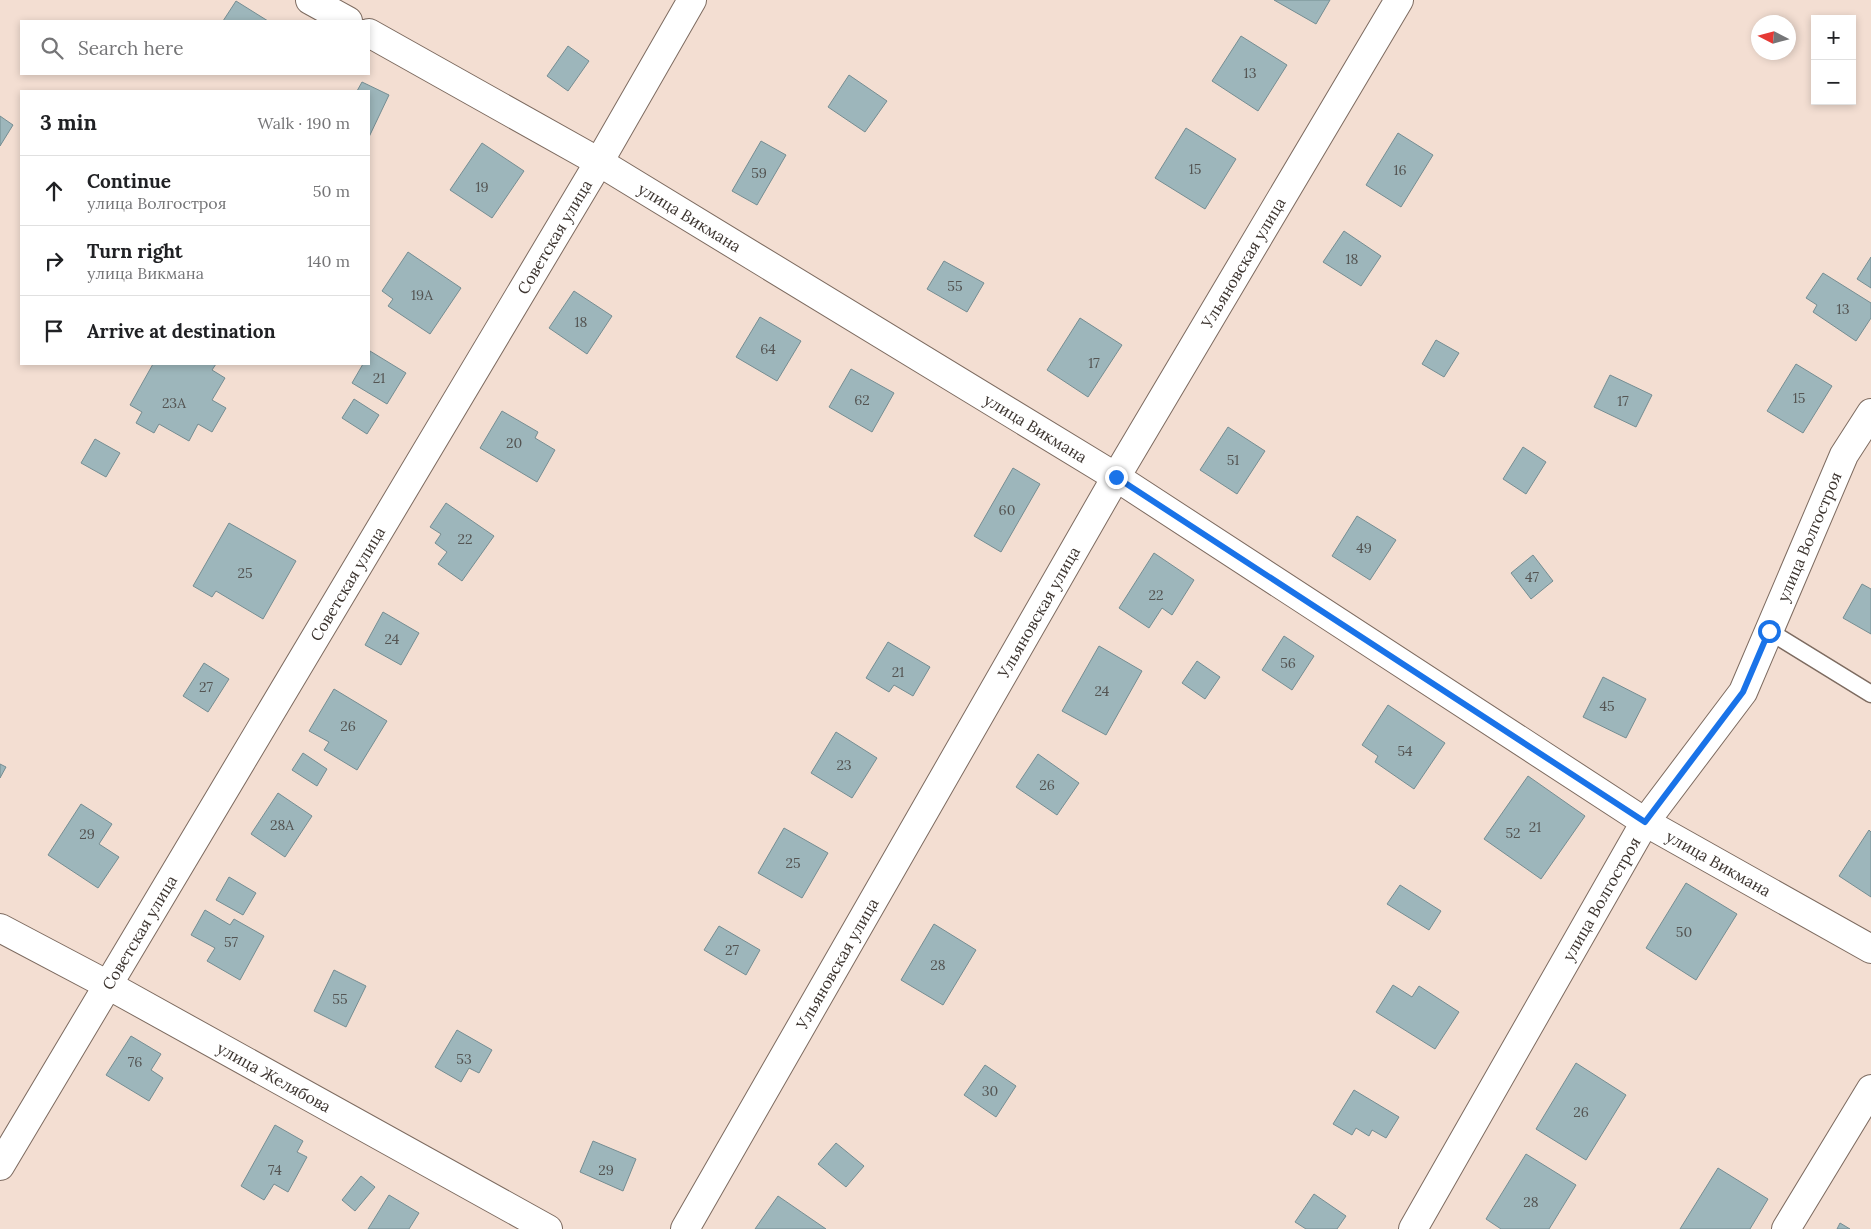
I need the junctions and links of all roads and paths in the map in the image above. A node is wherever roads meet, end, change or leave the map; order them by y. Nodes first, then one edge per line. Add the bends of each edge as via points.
1 (310, 0) edge
2 (692, 0) edge
3 (1399, 0) edge
4 (346, 20) edge
5 (370, 34) edge
6 (599, 162) junction
7 (1871, 413) edge
8 (1116, 477) junction
9 (1769, 631) junction
10 (1871, 694) edge
11 (1645, 822) junction
12 (0, 928) edge
13 (1871, 949) edge
14 (108, 985) junction
15 (1871, 1089) edge
16 (0, 1166) edge
17 (548, 1229) edge
18 (685, 1229) edge
19 (1413, 1229) edge
20 (1786, 1229) edge

1 - 4 street
2 - 6 street, Советская улица
3 - 8 street, Ульяновская улица
5 - 6 street, улица Викмана
6 - 8 street, улица Викмана
6 - 14 street, Советская улица
7 - 9 street, улица Волгостроя via 1844,455
8 - 11 street, улица Викмана
8 - 18 street, Ульяновская улица
9 - 10 lane
9 - 11 street, улица Волгостроя via 1743,692
11 - 13 street, улица Викмана
11 - 19 street, улица Волгостроя
12 - 14 street, улица Желябова
14 - 16 street, Советская улица
14 - 17 street, улица Желябова
15 - 20 street

